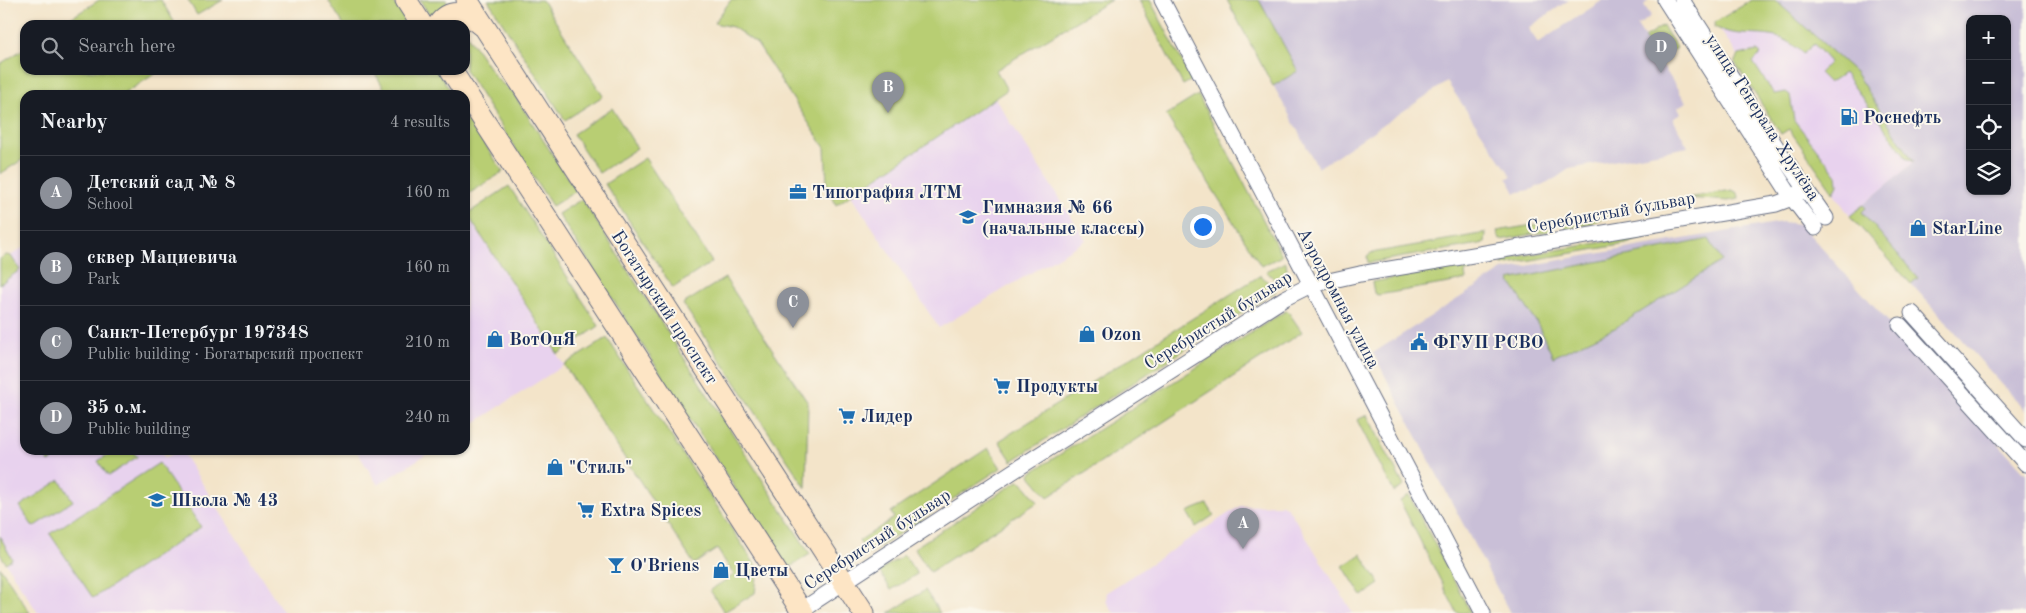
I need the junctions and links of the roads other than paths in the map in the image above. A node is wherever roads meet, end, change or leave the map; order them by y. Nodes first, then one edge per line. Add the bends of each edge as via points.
1 (406, 0) edge
2 (466, 0) edge
3 (1162, 0) edge
4 (1665, 0) edge
5 (1682, 0) edge
6 (419, 20) edge
7 (442, 20) edge
8 (485, 28) junction
9 (454, 75) edge
10 (464, 90) edge
11 (470, 100) edge
12 (1805, 189) junction
13 (1792, 198) junction
14 (1311, 285) junction
15 (1912, 313) dead end
16 (1900, 325) dead end
17 (2026, 440) edge
18 (2026, 464) edge
19 (844, 583) junction
20 (800, 612) edge
21 (864, 613) edge
22 (1483, 613) edge

1 - 6 main road
2 - 8 main road, Богатырский проспект
3 - 14 street, Аэродромная улица
4 - 13 street, улица Генерала Хрулёва
5 - 12 street, улица Генерала Хрулёва
7 - 8 main road via 461,13
8 - 19 main road, Богатырский проспект
9 - 10 main road
11 - 20 main road
12 - 13 street, Серебристый бульвар
12 - 13 street, улица Генерала Хрулёва via 1820,223
13 - 14 street, Серебристый бульвар via 1776,204
14 - 19 street, Серебристый бульвар via 1284,298
14 - 22 street, Аэродромная улица
15 - 17 street
16 - 18 street
19 - 20 street, Серебристый бульвар
19 - 21 main road, Богатырский проспект

